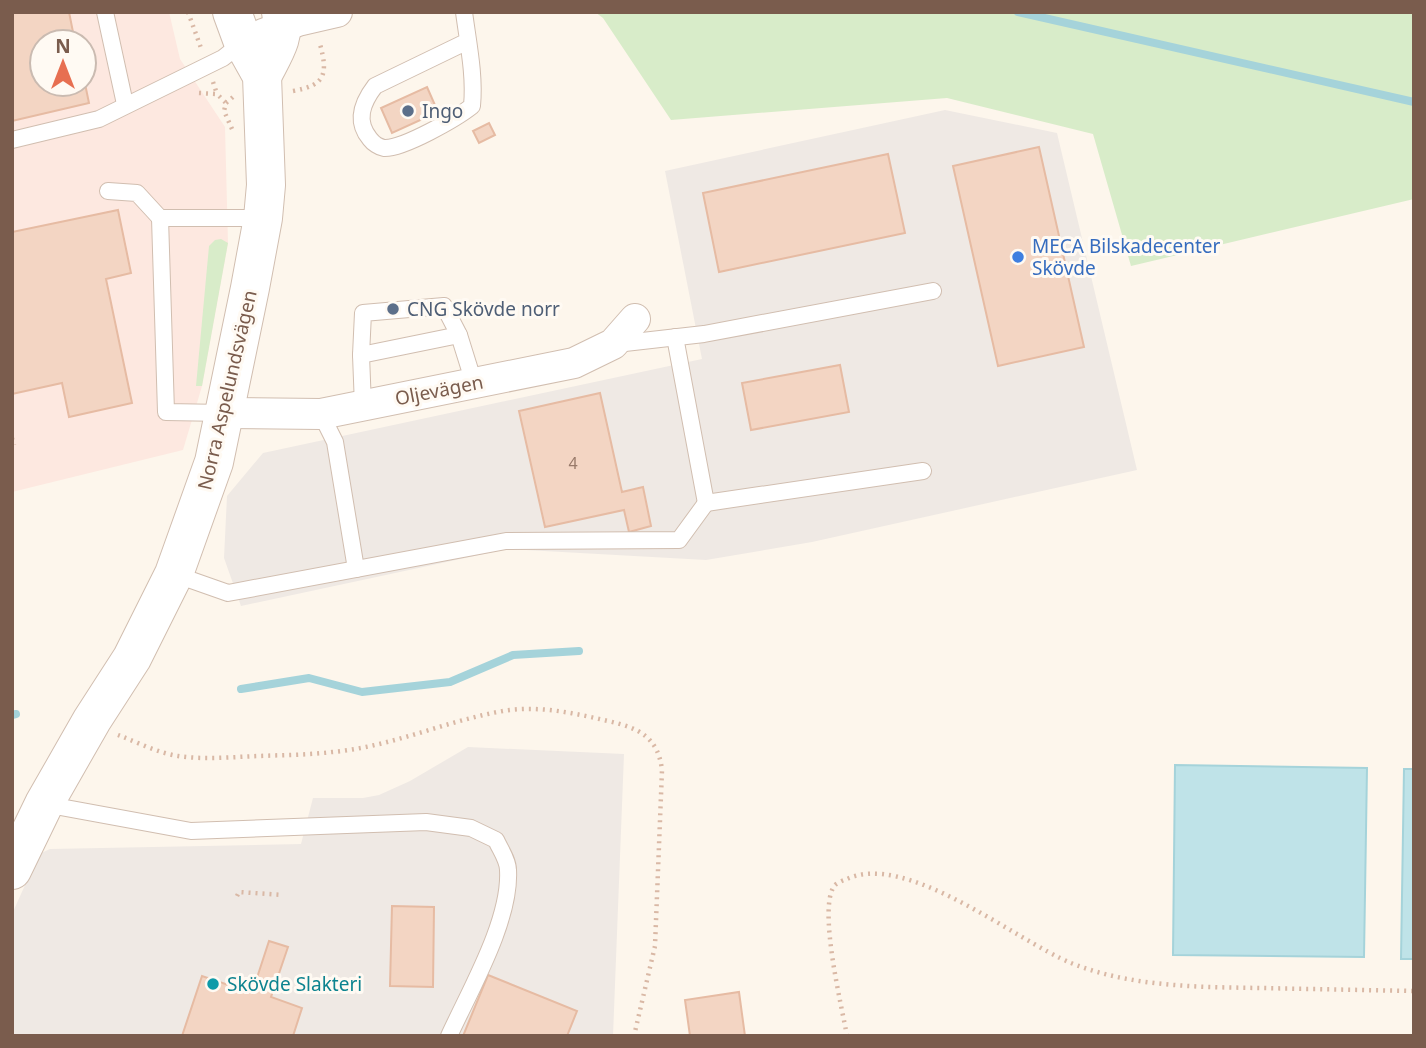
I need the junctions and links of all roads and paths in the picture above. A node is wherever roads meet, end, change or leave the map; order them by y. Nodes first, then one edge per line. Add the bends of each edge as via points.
1 (105, 12) edge
2 (337, 12) edge
3 (464, 12) edge
4 (282, 19) edge
5 (238, 27) edge
6 (468, 41) junction
7 (321, 50) dead end
8 (276, 83) junction
9 (190, 92) dead end
10 (231, 97) dead end
11 (226, 103) junction
12 (125, 104) junction
13 (235, 134) dead end
14 (12, 140) edge
15 (108, 191) dead end
16 (160, 218) junction
17 (263, 218) junction
18 (933, 291) dead end
19 (635, 319) dead end
20 (459, 335) junction
21 (675, 337) junction
22 (613, 344) junction
23 (361, 355) junction
24 (474, 383) junction
25 (363, 406) junction
26 (225, 413) junction
27 (321, 414) junction
28 (12, 438) edge
29 (14, 445) dead end
30 (923, 471) dead end
31 (706, 503) junction
32 (356, 569) junction
33 (174, 574) junction
34 (92, 720) junction
35 (44, 804) junction
36 (12, 870) edge
37 (283, 895) dead end
38 (237, 896) dead end
39 (1414, 991) edge
40 (449, 1036) edge
41 (634, 1036) edge
42 (847, 1036) edge

1 - 12 lane
2 - 4 street
3 - 6 lane
4 - 5 street
4 - 8 street, Norra Aspelundsvägen
5 - 8 street, Norra Aspelundsvägen
5 - 12 lane via 222,58
6 - 6 lane via 472,106 409,141 383,148 373,143 363,130 360,112 375,86
7 - 8 path via 323,77 312,87
8 - 17 street, Norra Aspelundsvägen
9 - 11 path via 217,94
10 - 11 path
11 - 13 path via 224,111
12 - 14 lane via 99,118
15 - 16 lane via 137,192
16 - 17 lane
16 - 26 lane via 166,412
17 - 26 street, Norra Aspelundsvägen
18 - 21 lane
19 - 22 street, Oljevägen
20 - 23 lane
20 - 23 lane via 444,306 363,313
20 - 24 lane
21 - 22 lane
21 - 31 lane
22 - 24 street, Oljevägen via 574,363
23 - 25 lane
24 - 25 street, Oljevägen
25 - 27 street, Oljevägen
26 - 27 street, Oljevägen
26 - 33 street, Norra Aspelundsvägen via 214,462
27 - 32 lane via 335,442
28 - 29 path
30 - 31 lane
31 - 32 lane via 679,540 506,541
32 - 33 lane via 228,593
33 - 34 street, Norra Aspelundsvägen via 132,658
34 - 35 street, Norra Aspelundsvägen
34 - 41 path via 113,733 176,756 209,758 376,746 505,710 575,713 621,724 651,739 660,752 662,770 655,946
35 - 36 street, Norra Aspelundsvägen
35 - 40 lane via 191,831 426,822 471,828 496,840 509,867 506,902
37 - 38 path via 239,892
39 - 42 path via 1185,986 1100,973 1069,962 951,897 879,872 857,873 836,884 829,900 829,929

